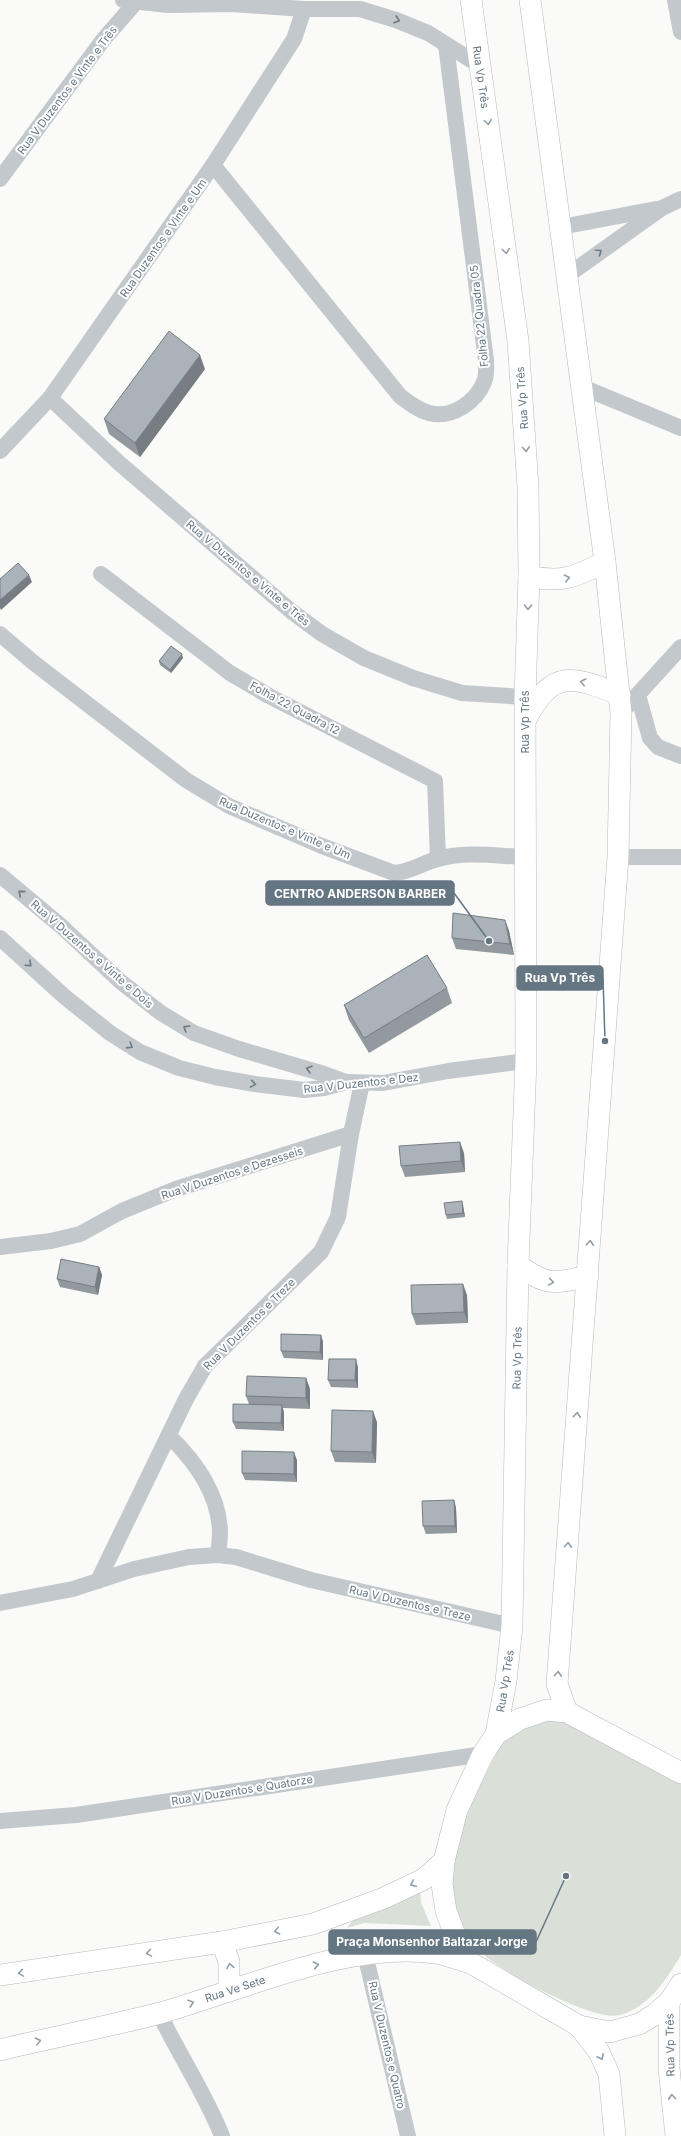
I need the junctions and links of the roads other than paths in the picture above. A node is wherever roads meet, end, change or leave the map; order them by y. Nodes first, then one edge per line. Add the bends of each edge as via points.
1 (375, 0) edge
2 (471, 0) edge
3 (530, 0) edge
4 (675, 0) edge
5 (130, 1) edge
6 (168, 2) edge
7 (230, 2) edge
8 (360, 9) junction
9 (304, 10) junction
10 (681, 32) edge
11 (446, 45) junction
12 (479, 65) junction
13 (213, 165) junction
14 (0, 179) edge
15 (681, 199) edge
16 (662, 208) junction
17 (561, 227) junction
18 (568, 275) junction
19 (582, 388) junction
20 (50, 398) junction
21 (681, 428) edge
22 (0, 452) edge
23 (605, 562) junction
24 (101, 574) dead end
25 (529, 576) junction
26 (0, 634) edge
27 (681, 647) edge
28 (525, 697) junction
29 (626, 701) junction
30 (526, 719) junction
31 (681, 756) edge
32 (524, 857) junction
33 (618, 857) junction
34 (681, 857) edge
35 (438, 859) junction
36 (0, 875) edge
37 (0, 938) edge
38 (526, 1061) junction
39 (346, 1082) junction
40 (362, 1083) junction
41 (351, 1134) junction
42 (0, 1247) edge
43 (518, 1265) junction
44 (588, 1276) junction
45 (169, 1436) junction
46 (218, 1555) junction
47 (98, 1581) junction
48 (0, 1604) edge
49 (512, 1626) junction
50 (567, 1712) junction
51 (496, 1734) junction
52 (483, 1754) junction
53 (681, 1773) edge
54 (0, 1821) edge
55 (444, 1861) junction
56 (222, 1942) junction
57 (365, 1954) junction
58 (471, 1963) junction
59 (0, 1975) edge
60 (681, 1984) edge
61 (229, 1991) junction
62 (669, 2002) junction
63 (159, 2013) junction
64 (579, 2026) junction
65 (0, 2050) edge
66 (222, 2136) edge
67 (408, 2136) edge
68 (615, 2136) edge
69 (676, 2136) edge

1 - 8 street
2 - 12 main road, Rua Vp Três
3 - 17 main road
4 - 10 street
5 - 6 street
5 - 14 street, Rua V Duzentos e Vinte e Três
6 - 7 street
7 - 9 street
8 - 9 street
8 -> 11 street via 414,26
9 - 13 street, Rua Duzentos e Vinte e Um via 294,39
11 - 12 street
11 - 13 street, Folha 22 Quadra 05 via 486,361 485,380 477,395 464,407 431,413 417,408 400,396
12 -> 25 main road, Rua Vp Três via 518,341 528,487
13 - 20 street, Rua Duzentos e Vinte e Um
15 - 16 street
16 - 17 street
18 -> 16 street
17 - 18 main road
18 - 19 main road
19 - 21 street
19 - 23 main road
20 - 22 street, Rua Duzentos e Vinte e Um
20 - 28 street, Rua V Duzentos e Vinte e Três via 124,467 291,611 322,634 364,658 413,678 462,693
25 -> 23 main road via 557,580 582,574
23 - 29 main road
24 - 35 street, Folha 22 Quadra 12 via 230,673 269,696 435,781
25 -> 28 main road, Rua Vp Três
26 - 35 street, Rua Duzentos e Vinte e Um via 137,744 186,780 229,806 322,846 394,873 407,872
27 - 29 street
28 - 30 main road, Rua Vp Três
29 -> 30 main road via 589,683 572,679 546,689 536,700
29 - 31 street via 658,747
29 - 33 main road
30 - 32 main road, Rua Vp Três
32 - 35 street, Rua Duzentos e Vinte e Um via 460,855
32 - 38 main road, Rua Vp Três
33 - 34 street
44 -> 33 main road
39 -> 36 street, Rua V Duzentos e Vinte e Dois via 194,1033 161,1013 121,982 61,926
37 -> 39 street, Rua V Duzentos e Dez via 65,997 110,1033 140,1052 179,1068 255,1084 304,1090
38 - 40 street, Rua V Duzentos e Dez
38 - 43 main road, Rua Vp Três
39 - 40 street, Rua V Duzentos e Dez
40 - 41 street, Rua V Duzentos e Treze
41 - 42 street, Rua V Duzentos e Dezesseis via 176,1189 122,1211 80,1234 51,1241
41 - 45 street, Rua V Duzentos e Treze via 338,1217 321,1252 205,1366
43 -> 44 main road via 544,1281 556,1283
43 - 49 main road, Rua Vp Três
50 -> 44 main road via 557,1684
45 - 46 street via 199,1470 213,1501 220,1529
45 - 47 street, Rua V Duzentos e Treze
46 - 47 street, Rua V Duzentos e Treze via 182,1558 134,1569
46 - 49 street, Rua V Duzentos e Treze via 236,1557 311,1580
47 - 48 street, Rua V Duzentos e Treze
49 - 51 main road, Rua Vp Três via 506,1681
50 - 51 main road via 547,1710 520,1718
50 - 53 main road
51 - 52 main road
52 - 54 street, Rua V Duzentos e Quatorze via 76,1815
52 - 55 main road via 457,1810
55 -> 56 main road via 424,1879 363,1906 313,1924
55 - 58 main road via 442,1884 446,1912 455,1935
56 -> 59 main road
61 -> 56 main road via 229,1962
57 - 58 main road, Rua Ve Sete via 405,1950 437,1953
61 -> 57 main road, Rua Ve Sete via 298,1969
57 - 67 street, Rua V Duzentos e Quatro
58 - 64 main road, Rua Ve Sete
60 - 62 main road
63 -> 61 main road, Rua Ve Sete
62 - 64 main road via 639,2024 610,2032
69 -> 62 main road, Rua Vp Três via 669,2068
65 -> 63 main road, Rua Ve Sete
63 - 66 street via 212,2109
64 -> 68 main road via 599,2052 609,2074

